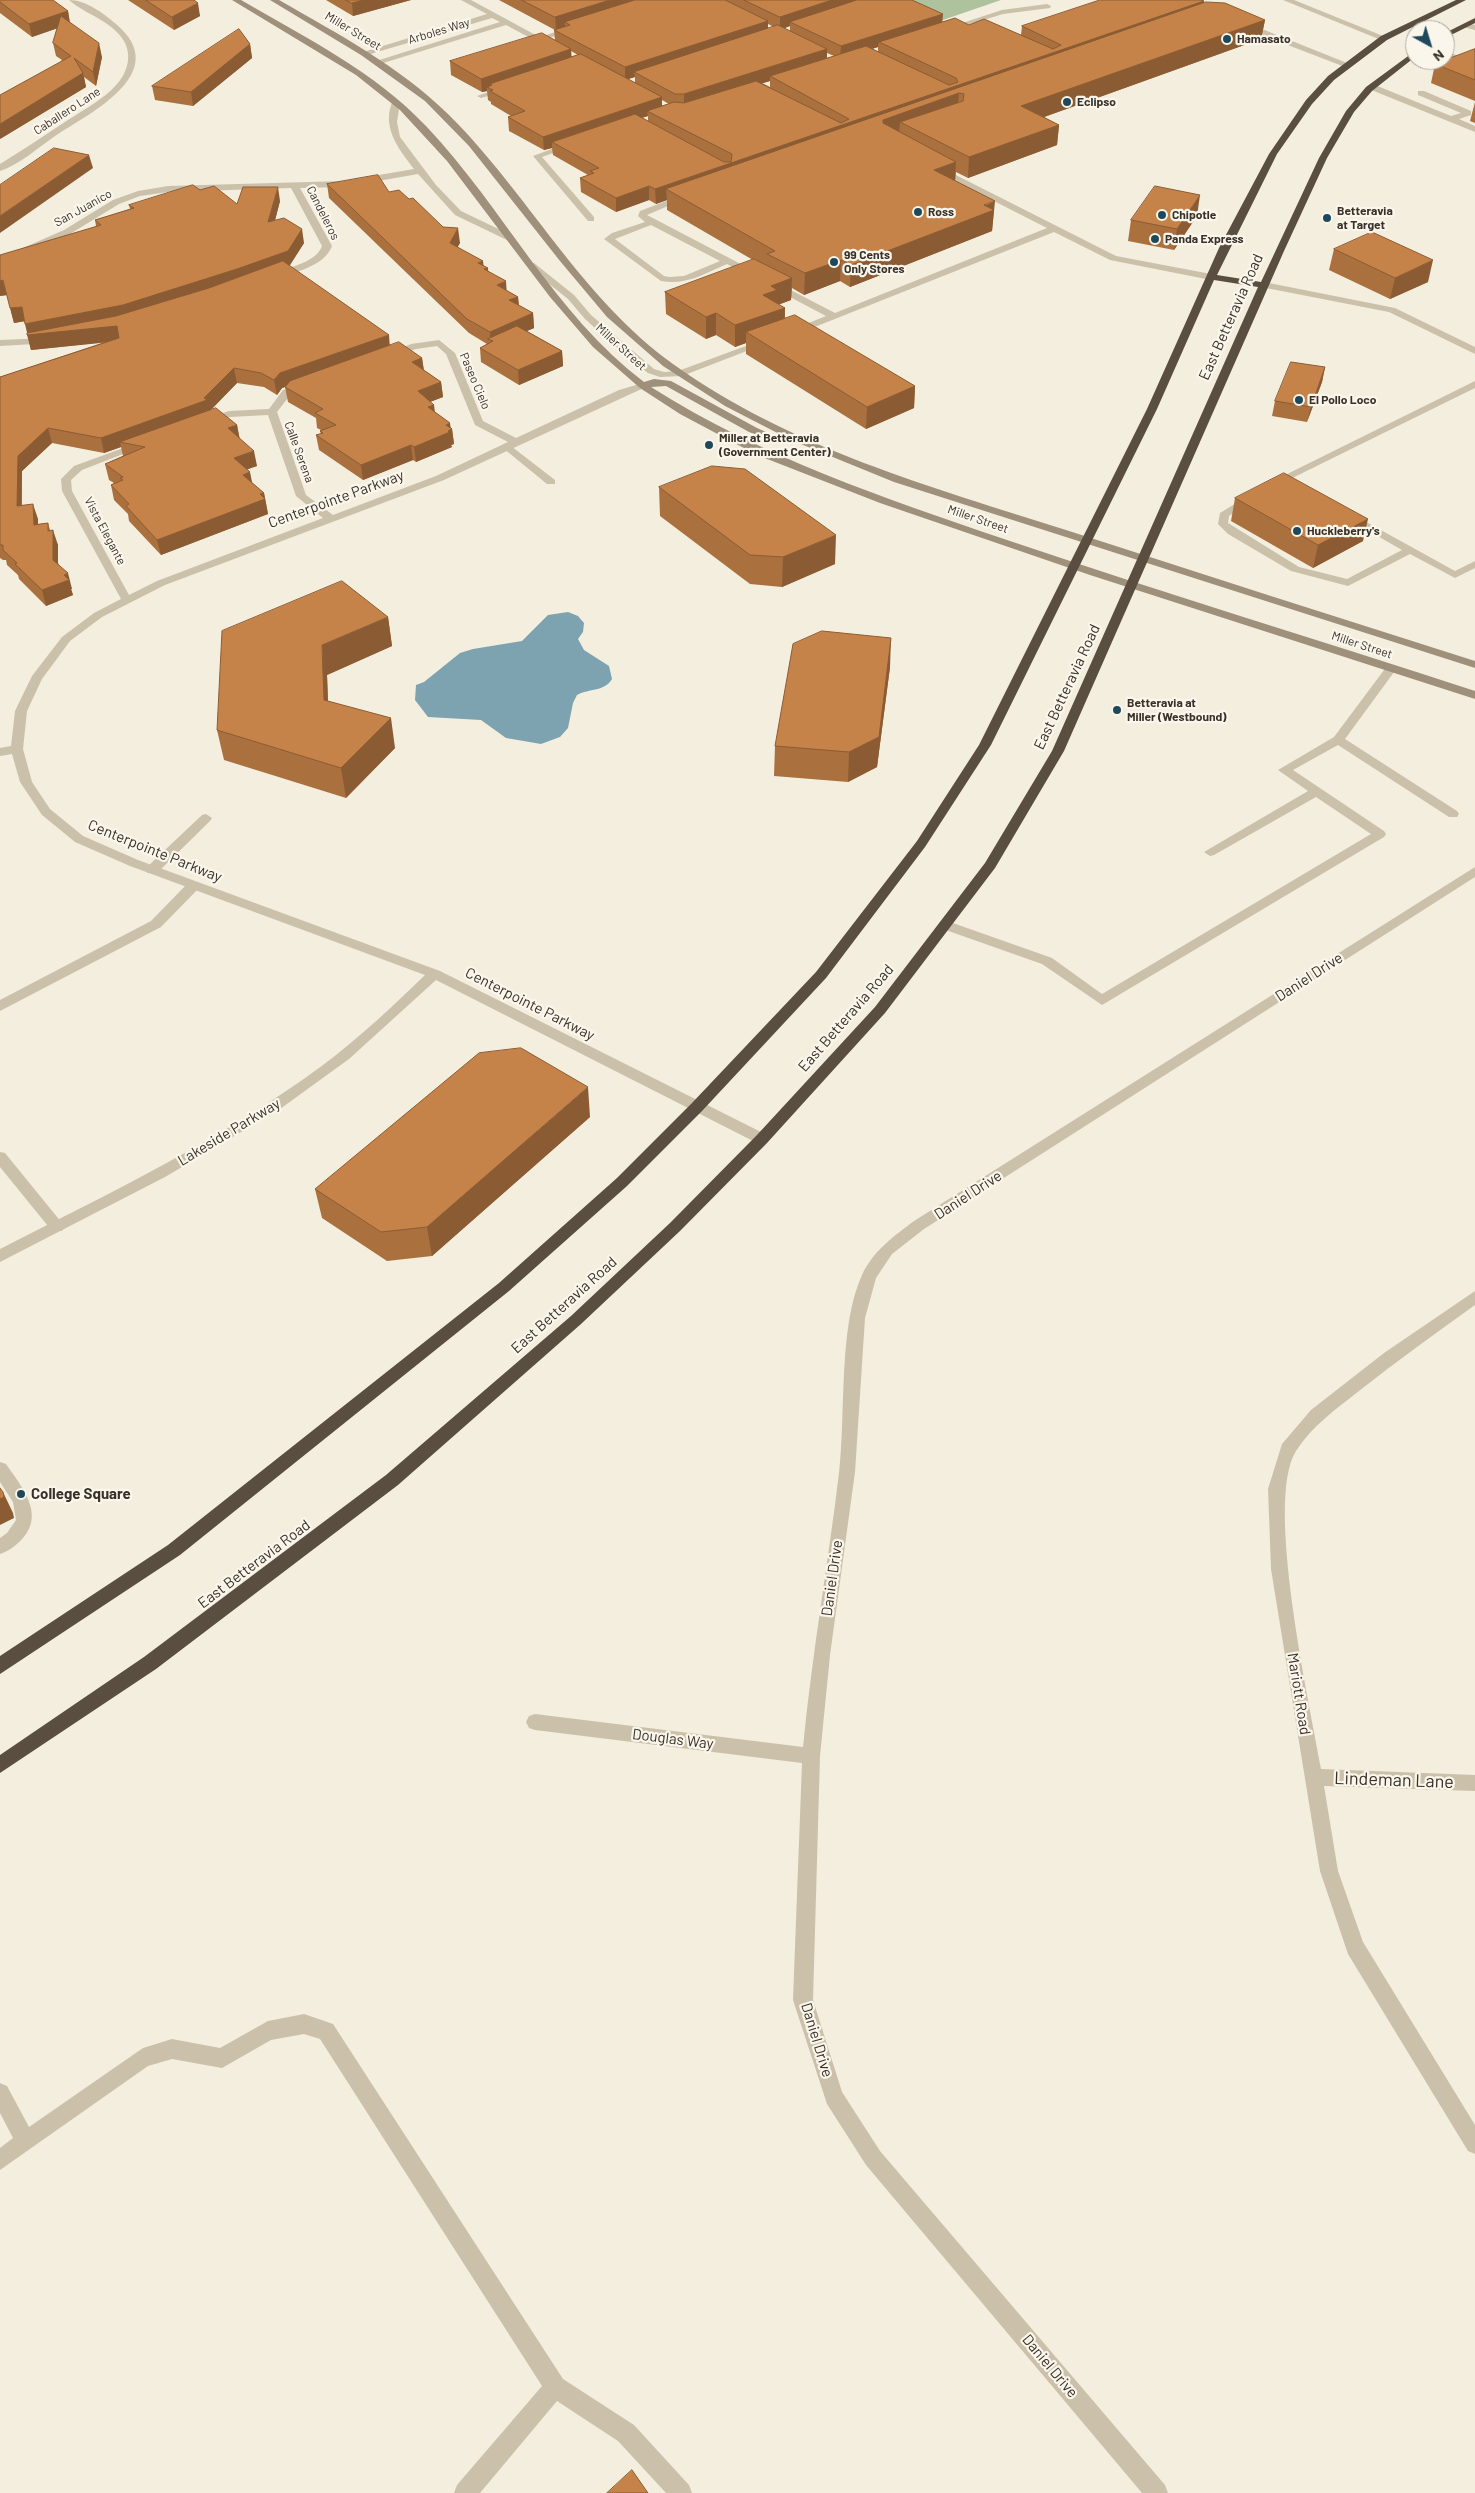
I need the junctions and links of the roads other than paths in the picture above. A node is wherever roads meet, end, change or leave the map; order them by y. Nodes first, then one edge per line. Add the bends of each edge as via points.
1 (73, 0) edge
2 (236, 0) edge
3 (274, 0) edge
4 (465, 0) edge
5 (1287, 0) edge
6 (1462, 0) edge
7 (1047, 6) dead end
8 (493, 15) junction
9 (1475, 20) edge
10 (507, 22) junction
11 (972, 22) junction
12 (1238, 22) edge
13 (583, 25) edge
14 (1466, 25) junction
15 (1475, 28) edge
16 (988, 29) edge
17 (943, 31) edge
18 (1455, 31) edge
19 (1384, 38) junction
20 (538, 39) junction
21 (561, 51) edge
22 (364, 53) junction
23 (1455, 57) edge
24 (1405, 61) edge
25 (377, 62) junction
26 (1348, 65) junction
27 (1475, 65) edge
28 (519, 84) edge
29 (1372, 87) junction
30 (1421, 93) dead end
31 (481, 96) edge
32 (396, 102) junction
33 (1452, 120) junction
34 (1475, 129) edge
35 (582, 141) edge
36 (928, 164) edge
37 (0, 168) edge
38 (420, 171) junction
39 (295, 187) junction
40 (694, 194) edge
41 (591, 219) dead end
42 (652, 222) junction
43 (1053, 229) junction
44 (510, 238) junction
45 (0, 260) edge
46 (728, 261) junction
47 (531, 265) junction
48 (1211, 277) junction
49 (261, 279) edge
50 (1264, 285) junction
51 (834, 316) junction
52 (62, 338) edge
53 (3, 343) edge
54 (1475, 351) edge
55 (378, 359) edge
56 (679, 374) junction
57 (314, 382) edge
58 (1475, 384) edge
59 (643, 386) junction
60 (272, 412) junction
61 (194, 427) edge
62 (149, 443) edge
63 (511, 444) junction
64 (817, 448) junction
65 (551, 482) dead end
66 (1342, 512) edge
67 (330, 518) junction
68 (1087, 542) junction
69 (1410, 550) junction
70 (1143, 559) junction
71 (1475, 564) edge
72 (1075, 568) junction
73 (1132, 586) junction
74 (126, 599) junction
75 (1475, 664) edge
76 (1391, 668) junction
77 (1475, 695) edge
78 (1338, 740) junction
79 (17, 749) junction
80 (0, 752) edge
81 (1316, 792) junction
82 (1453, 814) dead end
83 (206, 818) dead end
84 (1210, 852) dead end
85 (152, 870) junction
86 (1475, 871) edge
87 (194, 885) junction
88 (945, 924) junction
89 (435, 974) junction
90 (0, 1006) edge
91 (697, 1107) junction
92 (762, 1139) junction
93 (0, 1157) edge
94 (57, 1227) junction
95 (0, 1256) edge
96 (1475, 1297) edge
97 (0, 1469) edge
98 (0, 1547) edge
99 (0, 1666) edge
100 (534, 1722) dead end
101 (811, 1756) junction
102 (0, 1765) edge
103 (1312, 1777) junction
104 (1475, 1783) edge
105 (0, 2093) edge
106 (26, 2141) junction
107 (1475, 2144) edge
108 (0, 2160) edge
109 (555, 2387) junction
110 (465, 2493) edge
111 (681, 2493) edge
112 (1157, 2493) edge

1 - 37 street, Caballero Lane via 124,35 131,46 134,62 129,74 104,101
2 - 32 street, Miller Street via 331,56
3 - 22 street, Miller Street
4 - 8 street
5 - 19 street
6 - 19 highway
7 - 11 street via 1002,12
8 - 10 street
8 - 22 street, Arboles Way
9 - 14 highway
10 - 20 street
10 - 25 street, Arboles Way
11 - 16 street
11 - 17 street
12 - 26 street
13 - 20 street
14 - 15 street
14 - 18 highway
19 - 26 highway
20 - 21 street
22 - 25 street, Miller Street
23 - 27 street
24 - 29 highway, East Betteravia Road
25 - 56 street, Miller Street via 446,116 600,303
26 - 48 highway via 1309,102 1273,154
28 - 31 street
29 - 33 street
29 - 50 highway, East Betteravia Road via 1350,111 1323,158
30 - 33 street via 1468,113
32 - 38 street, Miller Street via 393,129 399,143
32 - 44 street, Miller Street via 420,125
33 - 34 street
35 - 41 street via 537,156
36 - 43 street
38 - 39 street, San Juanico via 344,184
38 - 44 street, Miller Street via 457,213
39 - 45 street, San Juanico via 168,190 138,194 116,202 67,232
39 - 49 street, Candeleros via 328,246 327,250 321,257 299,267
40 - 42 street via 643,213 642,216
42 - 46 street
42 - 46 street via 609,239 660,278 669,281
43 - 48 street via 1114,258
43 - 51 street
44 - 47 street, Miller Street
46 - 51 street
47 - 56 street, Miller Street via 571,297 636,360 663,375
47 - 59 street, Miller Street via 564,311
48 - 50 highway
48 - 68 highway via 1152,409
50 - 54 street via 1392,310
50 - 70 highway, East Betteravia Road
51 - 56 street
52 - 53 street
55 - 63 street, Paseo Cielo via 414,346 438,343 450,353 479,424
56 - 64 street, Miller Street via 756,419
57 - 60 street via 287,392
58 - 69 street via 1287,480 1260,490 1224,515 1223,524 1232,532 1295,569 1348,583
59 - 63 street, Centerpointe Parkway via 623,392
59 - 64 street via 654,382 668,383 753,430 783,442
59 - 72 street, Miller Street via 741,443 798,469
60 - 61 street via 229,414
60 - 67 street, Calle Serena via 301,496
62 - 74 street, Vista Elegante via 78,468 66,479 67,491
63 - 65 street, Paseo Cielo
63 - 67 street, Centerpointe Parkway via 440,478
64 - 68 street, Miller Street via 898,480
66 - 69 street
67 - 74 street, Centerpointe Parkway
68 - 70 street, Miller Street
68 - 72 highway
69 - 71 street via 1455,575
70 - 73 highway, East Betteravia Road
70 - 75 street, Miller Street
72 - 73 street, Miller Street
72 - 91 highway via 985,745 921,844 821,976
73 - 76 street, Miller Street
73 - 88 highway, East Betteravia Road via 1058,751 990,865
74 - 79 street, Centerpointe Parkway via 98,614 66,640 36,678 21,711
76 - 77 street, Miller Street
76 - 78 street
78 - 81 street via 1284,770
78 - 82 street
79 - 80 street
79 - 85 street, Centerpointe Parkway via 26,782 46,812 79,839
81 - 84 street
81 - 88 street via 1380,834 1102,1000 1047,961
83 - 85 street
85 - 87 street, Centerpointe Parkway
86 - 101 street, Daniel Drive via 919,1225 887,1250 869,1276 857,1318 846,1472
87 - 89 street, Centerpointe Parkway
87 - 90 street via 156,924
88 - 92 highway, East Betteravia Road via 880,1010
89 - 91 street, Centerpointe Parkway
89 - 94 street, Lakeside Parkway via 380,1026 306,1085 185,1161
91 - 92 street, Centerpointe Parkway
91 - 99 highway via 622,1182 504,1287 174,1550
92 - 102 highway, East Betteravia Road via 576,1320 392,1480 150,1663
93 - 94 street
94 - 95 street, Lakeside Parkway
96 - 103 street, Mariott Road via 1390,1357 1317,1415 1288,1449 1276,1489 1279,1569
97 - 98 street via 22,1501 26,1516 23,1528
100 - 101 street, Douglas Way
101 - 112 street, Daniel Drive via 803,2000 834,2097 873,2158
103 - 104 street, Lindeman Lane
103 - 107 street, Mariott Road via 1329,1870 1355,1947
105 - 106 street
106 - 108 street
106 - 109 street via 143,2058 172,2049 222,2058 268,2031 304,2024 326,2030
109 - 110 street
109 - 111 street via 626,2433

